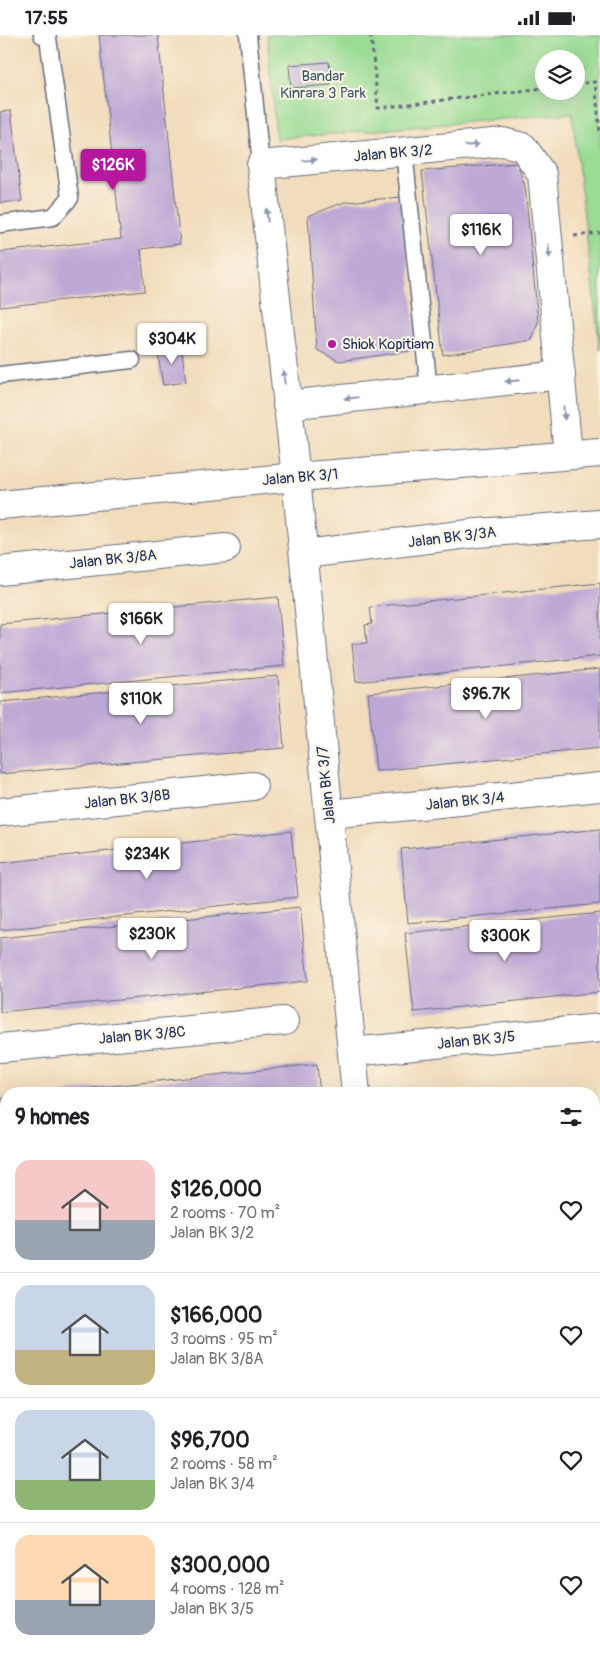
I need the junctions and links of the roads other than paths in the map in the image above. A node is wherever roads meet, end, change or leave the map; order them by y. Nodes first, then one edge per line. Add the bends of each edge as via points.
1 (42, 35) edge
2 (248, 35) edge
3 (404, 151) junction
4 (261, 165) junction
5 (0, 224) edge
6 (132, 360) dead end
7 (0, 375) edge
8 (561, 375) junction
9 (429, 390) junction
10 (287, 405) junction
11 (600, 453) edge
12 (568, 455) junction
13 (296, 477) junction
14 (0, 505) edge
15 (600, 524) edge
16 (226, 548) dead end
17 (304, 554) junction
18 (0, 571) edge
19 (254, 786) dead end
20 (600, 787) edge
21 (0, 812) edge
22 (329, 814) junction
23 (284, 1021) dead end
24 (600, 1028) edge
25 (0, 1048) edge
26 (352, 1052) junction
27 (355, 1087) edge

1 - 5 lane via 48,38 70,198 53,217
2 - 4 lane
4 -> 3 street, Jalan BK 3/2
3 -> 8 street, Jalan BK 3/2 via 503,143 523,147 542,174
3 - 9 lane
10 -> 4 street
6 - 7 lane
8 -> 9 street
8 -> 12 street, Jalan BK 3/2
9 -> 10 street
10 - 13 street
11 - 12 street, Jalan BK 3/1
12 - 13 street, Jalan BK 3/1
13 - 14 street, Jalan BK 3/1
13 - 17 street, Jalan BK 3/7
15 - 17 street, Jalan BK 3/3A via 477,533
16 - 18 street, Jalan BK 3/8A
17 - 22 street, Jalan BK 3/7
19 - 21 street, Jalan BK 3/8B
20 - 22 street, Jalan BK 3/4
22 - 26 street, Jalan BK 3/7
23 - 25 street, Jalan BK 3/8C
24 - 26 street, Jalan BK 3/5
26 - 27 street, Jalan BK 3/7

